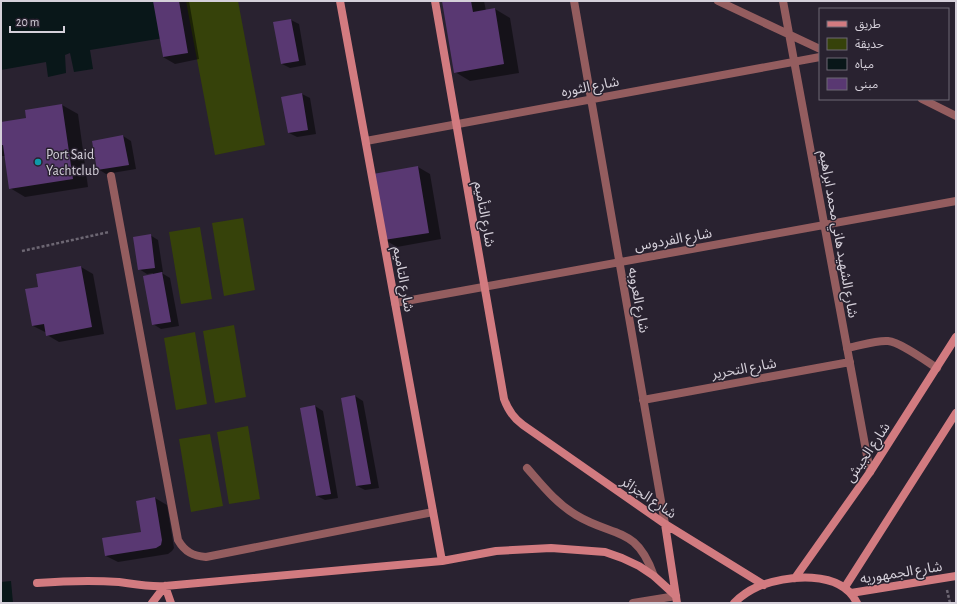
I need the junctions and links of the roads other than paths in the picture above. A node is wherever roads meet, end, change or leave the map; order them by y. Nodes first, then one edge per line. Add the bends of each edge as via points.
1 (340, 1) edge
2 (435, 1) edge
3 (574, 1) edge
4 (718, 1) edge
5 (783, 1) edge
6 (790, 35) junction
7 (819, 49) edge
8 (819, 56) edge
9 (794, 61) junction
10 (591, 99) junction
11 (924, 100) edge
12 (956, 116) edge
13 (456, 124) junction
14 (366, 141) junction
15 (111, 176) dead end
16 (956, 201) edge
17 (824, 225) junction
18 (619, 262) junction
19 (485, 287) junction
20 (395, 303) junction
21 (956, 338) edge
22 (847, 348) junction
23 (850, 362) junction
24 (937, 368) junction
25 (643, 400) junction
26 (956, 413) edge
27 (523, 425) joint
28 (527, 468) dead end
29 (870, 472) junction
30 (433, 512) junction
31 (665, 524) junction
32 (442, 561) junction
33 (654, 576) junction
34 (956, 576) edge
35 (795, 578) junction
36 (37, 583) dead end
37 (764, 584) junction
38 (165, 586) junction
39 (848, 590) junction
40 (677, 600) edge
41 (152, 603) edge
42 (171, 603) edge
43 (633, 603) edge
44 (734, 603) edge
45 (857, 603) edge

1 - 14 street, شارع التاميم
2 - 13 street, شارع التأميم
3 - 10 street, شارع العروبه
4 - 6 street
5 - 6 street, شارع الشهيد هاني محمد ابراهيم
6 - 7 street
6 - 9 street, شارع الشهيد هاني محمد ابراهيم
8 - 9 street, شارع الثوره
9 - 10 street, شارع الثوره
9 - 17 street, شارع الشهيد هاني محمد ابراهيم
10 - 13 street, شارع الثوره
10 - 18 street, شارع العروبه
11 - 12 street
13 - 14 street, شارع الثوره
13 - 19 street, شارع التأميم
14 - 20 street, شارع التاميم
15 - 30 street via 178,540 187,552 206,557
16 - 17 street, شارع الفردوس
17 - 18 street, شارع الفردوس
17 - 22 street, شارع الشهيد هاني محمد ابراهيم
18 - 19 street, شارع الفردوس
18 - 25 street, شارع العروبه
19 - 20 street, شارع الفردوس
19 - 27 street, شارع التأميم via 504,398 511,414
20 - 30 street, شارع التاميم
21 - 24 street, شارع الجيش
22 - 23 street, شارع الشهيد هاني محمد ابراهيم
22 - 24 street via 890,341
23 - 25 street, شارع التحرير
23 - 29 street, شارع الشهيد هاني محمد ابراهيم
24 - 29 street, شارع الجيش
25 - 31 street, شارع العروبه
26 - 39 street
27 - 31 street, شارع الجزائر
28 - 33 street via 568,510 593,524 620,533 636,543
29 - 35 street, شارع الجيش
30 - 32 street, شارع التاميم
31 - 37 street, شارع الجزائر
31 - 40 street, شارع العروبه
32 - 33 street via 496,551 578,549 605,552 622,558
32 - 38 street
33 - 40 street
34 - 39 street, شارع الجمهوريه
35 - 37 street
35 - 39 street via 816,578
36 - 38 street via 96,581
37 - 44 street
38 - 41 street
38 - 42 street
39 - 45 street
40 - 43 street

